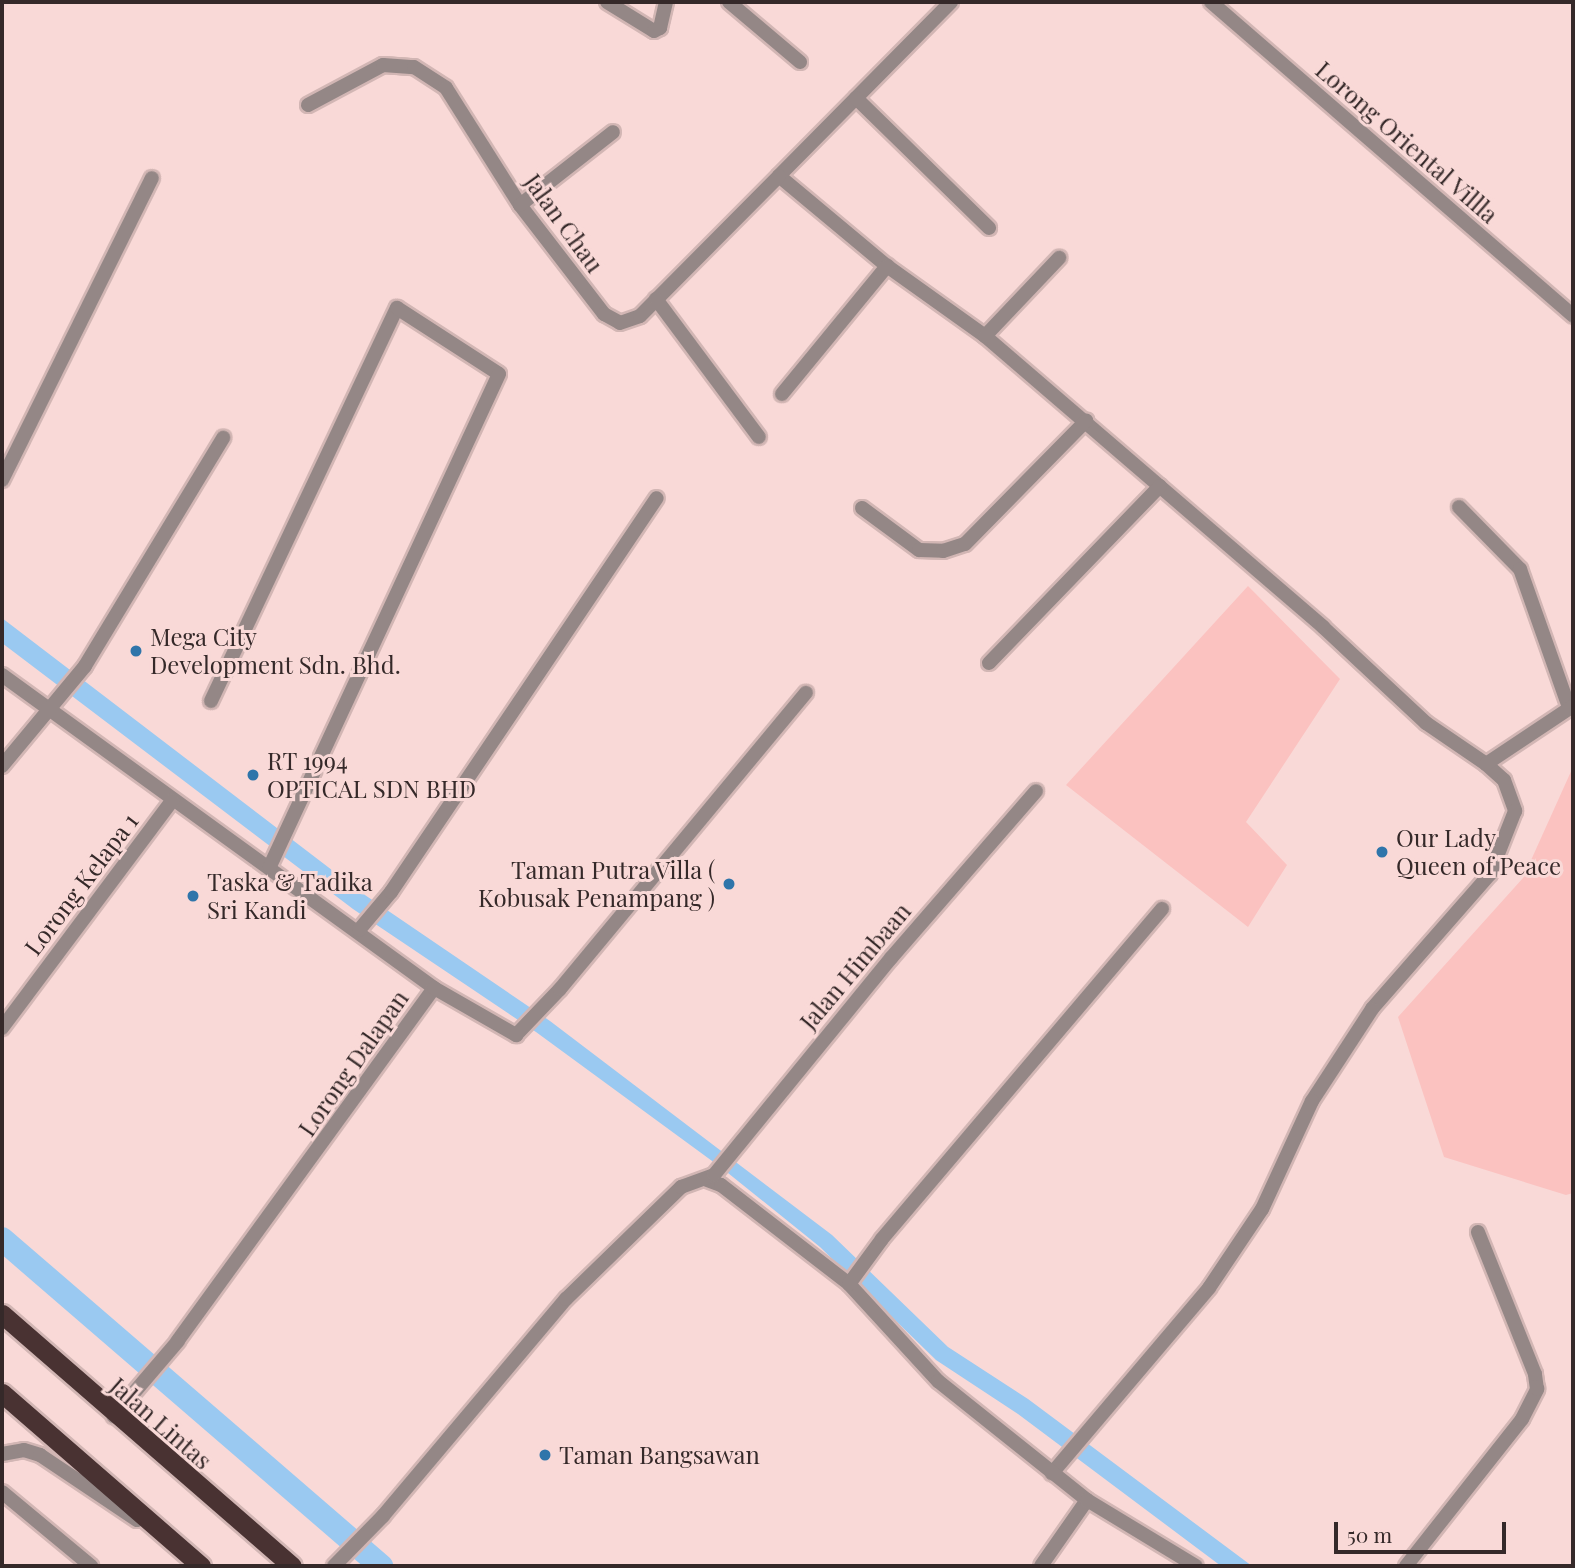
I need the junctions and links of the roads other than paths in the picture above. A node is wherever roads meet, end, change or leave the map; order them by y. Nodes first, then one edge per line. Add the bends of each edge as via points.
1 (607, 2) edge
2 (666, 2) edge
3 (729, 2) edge
4 (951, 2) edge
5 (1211, 2) edge
6 (800, 62) dead end
7 (856, 98) junction
8 (308, 105) dead end
9 (613, 132) dead end
10 (779, 176) junction
11 (152, 178) dead end
12 (520, 205) junction
13 (989, 228) dead end
14 (1059, 258) dead end
15 (887, 266) junction
16 (656, 299) junction
17 (1573, 316) edge
18 (985, 336) junction
19 (782, 394) dead end
20 (1086, 421) junction
21 (759, 437) dead end
22 (223, 438) dead end
23 (2, 480) edge
24 (1160, 486) junction
25 (657, 498) dead end
26 (1459, 507) dead end
27 (862, 508) dead end
28 (989, 663) dead end
29 (2, 675) edge
30 (806, 693) dead end
31 (211, 701) dead end
32 (1571, 706) edge
33 (46, 711) junction
34 (1486, 764) junction
35 (2, 766) edge
36 (1036, 791) dead end
37 (172, 801) junction
38 (272, 860) junction
39 (1162, 909) dead end
40 (359, 930) junction
41 (434, 988) junction
42 (2, 1028) edge
43 (710, 1178) junction
44 (1478, 1232) dead end
45 (849, 1284) junction
46 (2, 1314) edge
47 (2, 1393) edge
48 (114, 1416) junction
49 (2, 1454) edge
50 (1052, 1473) junction
51 (2, 1492) edge
52 (1087, 1500) junction
53 (337, 1563) edge
54 (199, 1565) edge
55 (91, 1566) edge
56 (292, 1566) edge
57 (1041, 1566) edge
58 (1196, 1566) edge
59 (1406, 1566) edge

1 - 2 street via 654,31 660,28
3 - 6 street
4 - 7 street, Jalan Chau
5 - 17 street, Lorong Oriental Villla
7 - 10 street, Jalan Chau
7 - 13 street
8 - 12 street, Jalan Chau via 383,65 414,67 446,88
9 - 12 street
10 - 15 street
10 - 16 street, Jalan Chau
11 - 23 street
12 - 16 street, Jalan Chau via 604,314 621,323 640,316
14 - 18 street
15 - 18 street
15 - 19 street
16 - 21 street
18 - 20 street
20 - 24 street
20 - 27 street via 965,544 943,551 919,550
22 - 33 street via 85,666
24 - 28 street
24 - 34 street via 1426,723
25 - 40 street via 391,892
26 - 32 street via 1520,569
29 - 33 street, Lorong Dalapan
30 - 41 street via 560,989 516,1035
31 - 38 street via 397,308 499,374
32 - 34 street
33 - 35 street
33 - 37 street, Lorong Dalapan
34 - 50 street via 1504,780 1515,811 1490,874 1372,1009 1312,1101 1262,1209 1209,1288
36 - 43 street, Jalan Himbaan via 987,843
37 - 38 street, Lorong Dalapan
37 - 42 street, Lorong Kelapa 1
38 - 40 street, Lorong Dalapan
39 - 45 street via 882,1239
40 - 41 street, Lorong Dalapan
41 - 48 street, Lorong Dalapan via 178,1341
43 - 45 street
43 - 53 street via 681,1186 566,1299 383,1516
44 - 59 street via 1537,1389 1522,1419
45 - 50 street via 938,1381
46 - 48 highway, Jalan Lintas
47 - 54 highway
48 - 56 highway, Jalan Lintas
49 - 54 street via 24,1450 40,1455
50 - 52 street
51 - 55 street
52 - 57 street
52 - 58 street

